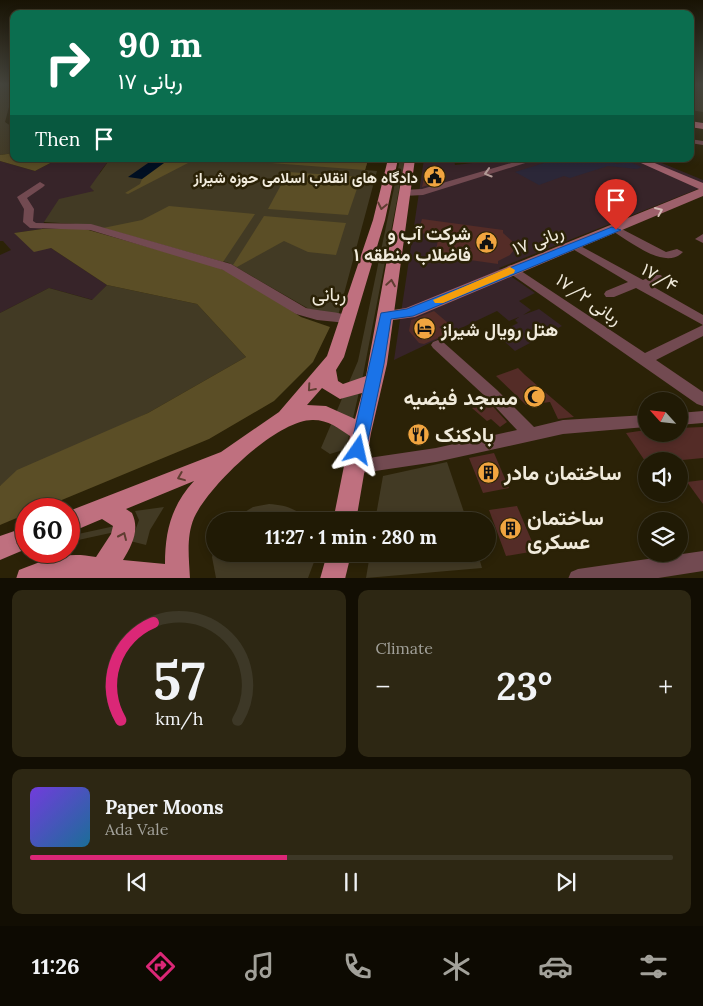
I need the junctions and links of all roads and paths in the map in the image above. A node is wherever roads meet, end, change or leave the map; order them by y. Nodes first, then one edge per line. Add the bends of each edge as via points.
1 (392, 162) edge
2 (409, 162) edge
3 (524, 162) edge
4 (644, 162) edge
5 (40, 185) dead end
6 (703, 187) edge
7 (404, 192) junction
8 (703, 192) edge
9 (616, 230) junction
10 (575, 246) junction
11 (677, 252) dead end
12 (512, 269) junction
13 (656, 278) dead end
14 (639, 284) junction
15 (610, 294) dead end
16 (386, 316) junction
17 (347, 320) junction
18 (703, 322) edge
19 (703, 330) edge
20 (438, 345) dead end
21 (644, 360) junction
22 (327, 370) junction
23 (374, 380) junction
24 (702, 398) edge
25 (286, 417) junction
26 (703, 417) edge
27 (688, 418) edge
28 (638, 422) edge
29 (361, 433) junction
30 (530, 433) junction
31 (227, 459) junction
32 (355, 467) junction
33 (104, 508) junction
34 (347, 512) edge
35 (80, 518) edge
36 (15, 542) edge
37 (0, 548) edge
38 (696, 562) edge
39 (101, 570) junction
40 (28, 578) edge
41 (177, 578) edge
42 (578, 578) edge

1 -> 17 main road via 379,220
2 - 7 main road
3 -> 7 street via 424,192
4 - 6 street
5 - 17 street via 22,197 29,209 28,222 34,226 91,227 227,267 301,311
16 -> 7 main road
9 -> 8 street, ربانی ۱۷
9 - 10 street, ربانی ۱۷
9 - 11 street via 662,255
10 - 12 street, ربانی ۱۷
10 - 14 street, ۱۷/۴
12 - 16 street, ربانی ۱۷ via 409,313
12 - 21 street, ربانی ۱۷/۲
13 - 14 street
14 - 15 street
14 - 18 street, ۱۷/۴
16 - 23 main road
17 - 22 main road via 335,357
19 - 21 street
20 - 30 street
21 - 24 street, ربانی ۱۷/۲
22 - 23 main road via 329,384 340,392
22 -> 25 main road
23 - 29 main road
25 - 29 main road via 326,413
25 - 31 main road
26 - 27 street
28 - 30 street
29 - 32 main road
30 - 32 street via 436,455
31 -> 33 main road
31 - 41 main road via 198,492 184,514 177,536
32 - 34 main road
33 - 35 main road
39 -> 33 main road via 126,528 124,520
36 - 37 main road
38 - 42 street
39 - 40 main road via 77,565
39 - 41 main road

